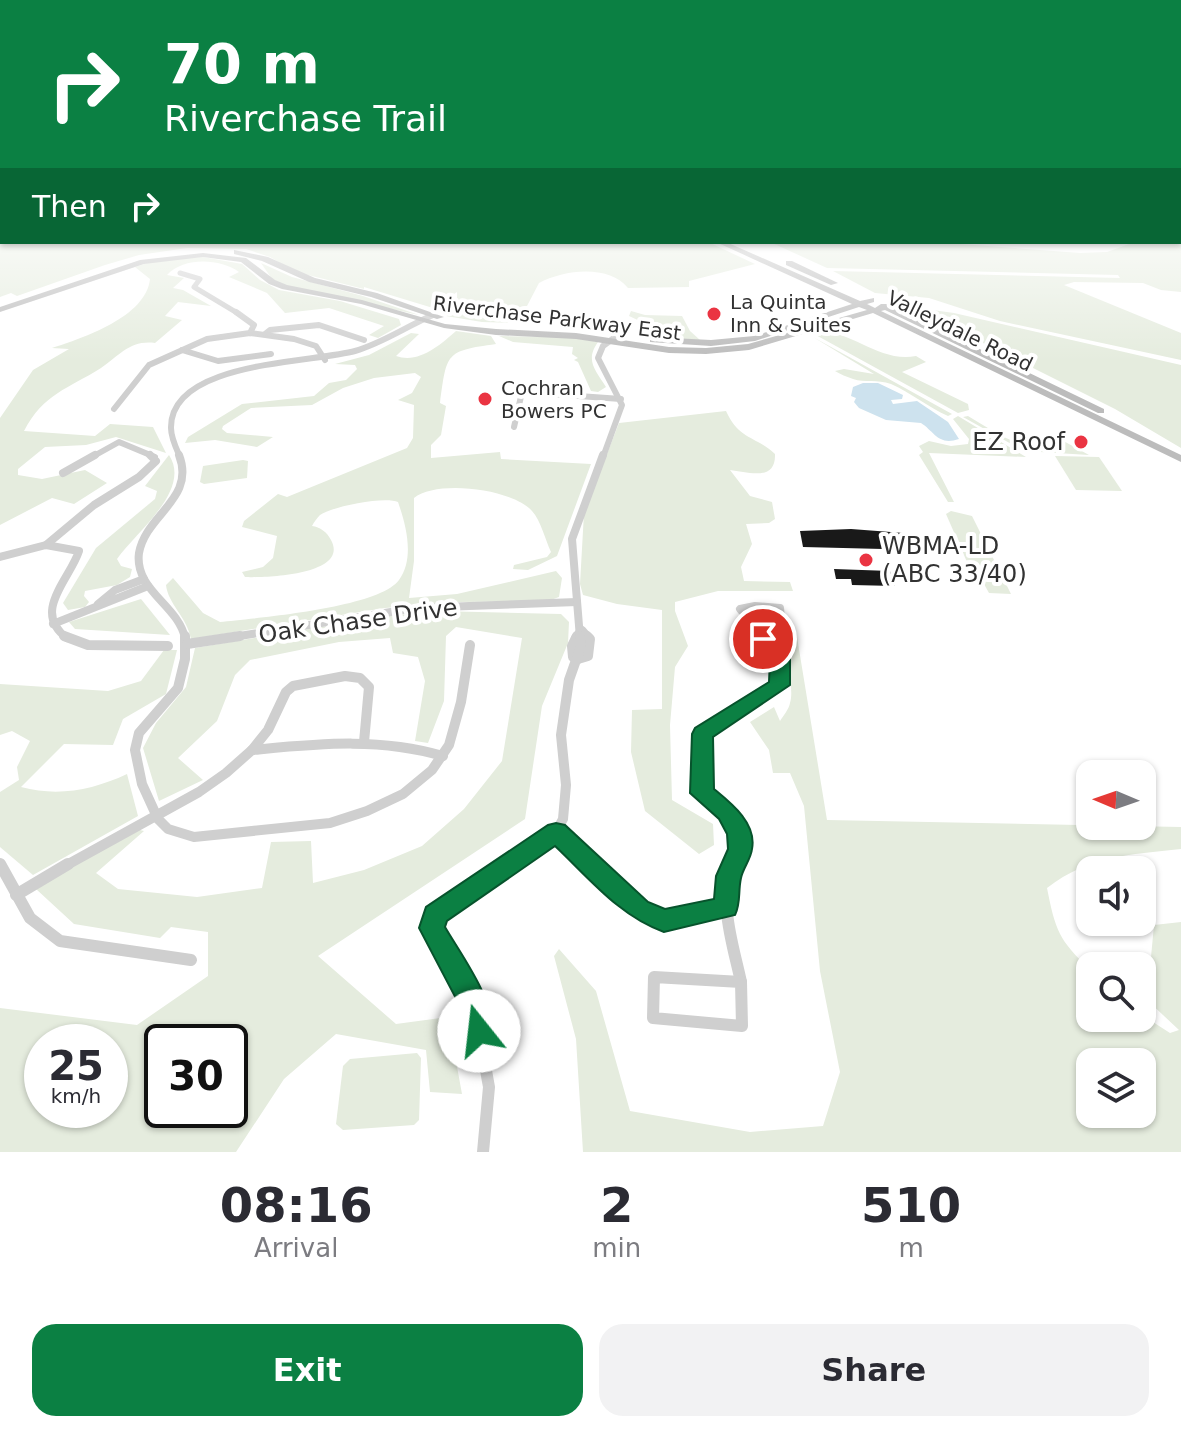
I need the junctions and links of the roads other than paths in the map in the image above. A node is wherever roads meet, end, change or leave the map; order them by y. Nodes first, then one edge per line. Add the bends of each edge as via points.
1 (175, 253) edge
2 (233, 253) edge
3 (745, 253) edge
4 (762, 253) edge
5 (180, 273) dead end
6 (0, 303) edge
7 (860, 303) junction
8 (873, 305) junction
9 (0, 310) edge
10 (433, 315) junction
11 (420, 320) junction
12 (250, 333) junction
13 (264, 335) junction
14 (618, 335) junction
15 (364, 340) dead end
16 (609, 341) junction
17 (181, 350) junction
18 (271, 354) dead end
19 (325, 360) junction
20 (621, 402) junction
21 (114, 409) dead end
22 (514, 427) dead end
23 (1181, 457) edge
24 (63, 473) dead end
25 (46, 545) junction
26 (0, 557) edge
27 (146, 583) junction
28 (577, 602) junction
29 (53, 624) junction
30 (187, 644) junction
31 (470, 645) dead end
32 (168, 646) dead end
33 (581, 646) junction
34 (780, 657) junction
35 (578, 659) junction
36 (364, 742) junction
37 (252, 750) junction
38 (443, 756) junction
39 (155, 815) junction
40 (556, 832) junction
41 (0, 864) edge
42 (16, 895) junction
43 (726, 907) junction
44 (191, 960) dead end
45 (741, 982) junction
46 (483, 1152) edge

1 - 6 street, Riverchase Parkway East via 133,260
2 - 10 street, Riverchase Parkway East
3 - 7 street, Valleydale Road
4 - 8 street, Valleydale Road
5 - 12 street via 200,279 194,287 254,325
7 - 8 street, Valleydale Road
7 - 14 street, Riverchase Parkway East via 740,340 685,343
8 - 16 street, Riverchase Parkway East via 740,349 679,351
8 - 23 street, Valleydale Road
8 - 23 street, Valleydale Road via 1062,390
9 - 11 street, Riverchase Parkway East via 143,262 203,255 246,261 285,287
10 - 11 street
10 - 14 street, Riverchase Parkway East via 476,324
11 - 16 street, Riverchase Parkway East via 476,331
11 - 19 street via 371,346
12 - 13 street
12 - 17 street via 207,339
13 - 15 street via 319,325
13 - 19 street via 316,346
14 - 16 street
16 - 20 street via 598,362
17 - 18 street via 218,361
17 - 21 street via 149,365
19 - 27 street via 236,370 183,400 171,428 184,480 142,544 139,562
20 - 22 street via 521,394
20 - 28 street via 572,539
24 - 25 street via 119,442 156,461
25 - 26 street
25 - 29 street via 79,551 56,591
27 - 29 street
27 - 30 street via 176,614
28 - 30 street, Oak Chase Drive via 416,608
28 - 33 street
29 - 32 street via 59,636 82,645
30 - 39 street via 181,683 139,735 135,749
31 - 38 street via 456,720
33 - 35 street via 573,657
33 - 35 street via 588,656
34 - 34 street via 747,620 740,609 780,608
34 - 43 street via 779,685 703,734 702,793 728,813 739,833
35 - 40 street via 565,700 561,735 566,785 563,819
36 - 37 street
36 - 37 street via 369,687 360,678 345,676 293,686
36 - 38 street via 415,746
37 - 39 street via 199,792
38 - 39 street via 385,805 315,826 198,839 172,833
39 - 42 street
40 - 43 street via 639,909 664,920
40 - 46 street via 435,914 432,928 474,1004 489,1087
41 - 42 street
42 - 44 street via 32,925 60,941
43 - 45 street
45 - 45 street via 654,977 653,1018 742,1026

